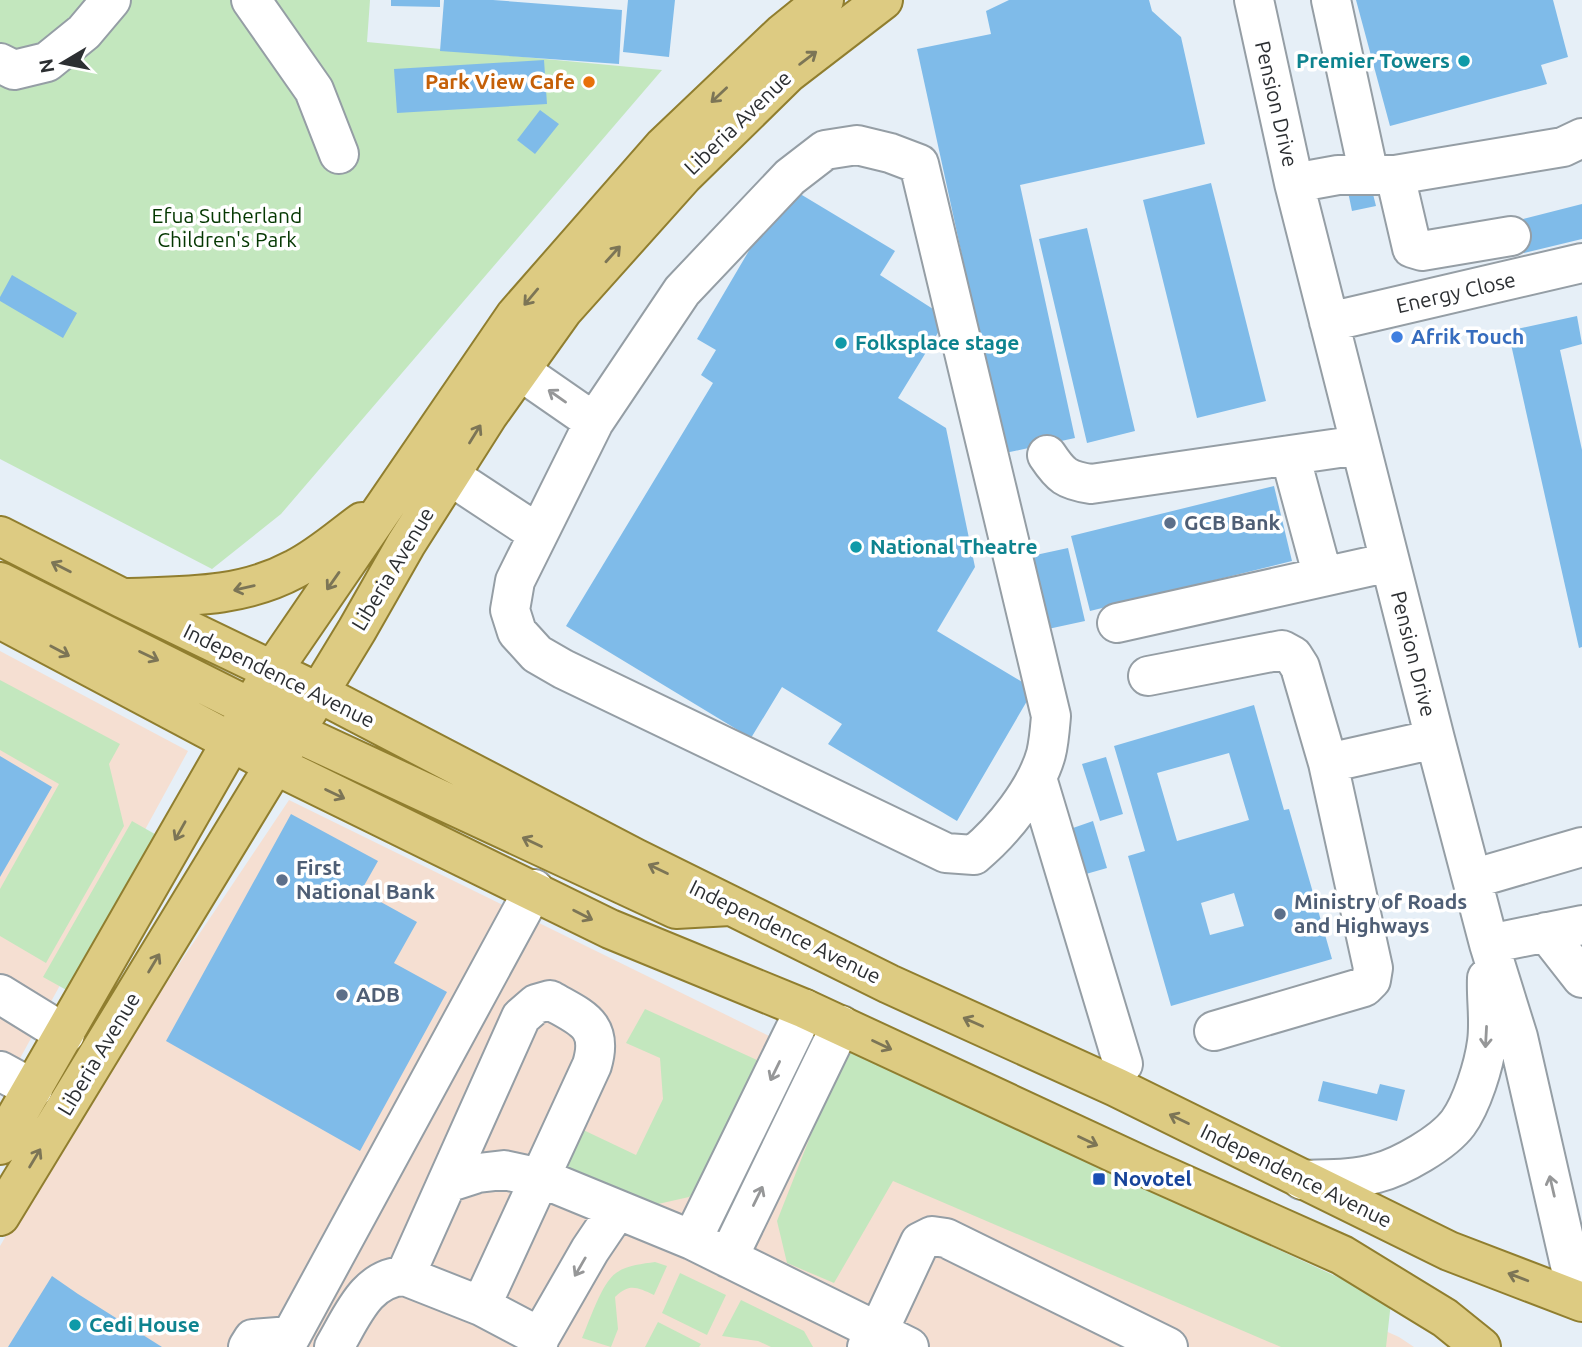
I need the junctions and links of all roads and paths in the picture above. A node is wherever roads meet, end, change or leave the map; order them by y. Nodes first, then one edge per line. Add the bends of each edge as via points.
1 (111, 0) edge
2 (251, 0) edge
3 (824, 0) edge
4 (883, 0) edge
5 (1331, 0) edge
6 (1253, 2) edge
7 (0, 63) edge
8 (1582, 138) edge
9 (339, 154) dead end
10 (1382, 175) junction
11 (1294, 183) junction
12 (1511, 236) dead end
13 (1582, 263) edge
14 (1329, 322) junction
15 (519, 370) junction
16 (594, 422) junction
17 (1360, 445) junction
18 (1290, 455) junction
19 (1046, 456) dead end
20 (449, 475) junction
21 (386, 505) junction
22 (537, 533) junction
23 (0, 536) edge
24 (1390, 562) junction
25 (1323, 578) junction
26 (0, 582) edge
27 (122, 598) junction
28 (0, 619) edge
29 (1117, 623) dead end
30 (301, 630) junction
31 (339, 658) junction
32 (272, 671) junction
33 (1148, 676) dead end
34 (317, 692) junction
35 (251, 708) junction
36 (295, 732) junction
37 (1435, 739) junction
38 (222, 756) junction
39 (273, 764) junction
40 (1328, 764) junction
41 (1037, 778) junction
42 (251, 803) junction
43 (1582, 846) edge
44 (1472, 879) junction
45 (534, 889) junction
46 (732, 906) junction
47 (1564, 929) edge
48 (1489, 944) junction
49 (1582, 978) edge
50 (0, 994) edge
51 (805, 1009) junction
52 (841, 1026) junction
53 (1214, 1031) dead end
54 (65, 1034) junction
55 (1124, 1064) dead end
56 (0, 1071) edge
57 (33, 1090) junction
58 (0, 1145) edge
59 (541, 1178) junction
60 (1302, 1180) junction
61 (447, 1183) junction
62 (617, 1210) junction
63 (0, 1216) edge
64 (692, 1240) junction
65 (728, 1258) junction
66 (405, 1276) junction
67 (1580, 1301) edge
68 (481, 1306) junction
69 (538, 1342) edge
70 (885, 1342) edge
71 (248, 1347) edge
72 (334, 1347) edge
73 (1168, 1347) edge
74 (1481, 1347) edge

1 - 7 street via 84,32 47,62 13,71
2 - 9 street via 314,90
3 -> 21 main road, Liberia Avenue via 663,147 593,224 515,316
15 -> 4 main road, Liberia Avenue via 563,310 683,176 788,73
5 - 10 street
6 - 11 street, Pension Drive
8 - 10 street via 1563,147
10 - 11 street via 1338,175
10 - 12 street via 1412,248 1422,251
11 - 14 street, Pension Drive
13 - 14 street, Energy Close
14 - 17 street, Pension Drive
16 -> 15 street
20 -> 15 main road, Liberia Avenue
16 - 22 street
16 - 41 street via 682,291 790,177 825,150 857,145 919,164 1051,716
17 - 18 street
17 - 24 street, Pension Drive
18 - 19 street via 1091,484 1069,480
18 - 25 street
20 - 22 street
20 - 31 main road, Liberia Avenue
21 -> 27 main road via 297,569 261,584 212,596
21 -> 30 main road, Liberia Avenue
22 - 41 street via 515,580 510,610 517,632 537,654 563,669 946,853 974,855 996,837
27 -> 23 main road, Independence Avenue
24 - 25 street
24 - 37 street, Pension Drive
25 - 29 street
26 -> 35 main road
27 - 32 main road, Independence Avenue
28 -> 38 main road
30 - 31 main road via 301,651 308,660 318,664
30 - 32 main road, Liberia Avenue
31 - 34 main road, Liberia Avenue
32 - 34 main road, Independence Avenue
32 - 35 main road, Liberia Avenue
33 - 40 street via 1282,650 1300,667
34 - 35 main road
34 - 36 main road, Liberia Avenue
46 -> 34 main road, Independence Avenue
35 - 38 main road, Liberia Avenue
36 - 38 main road via 254,734
36 - 39 main road, Liberia Avenue
46 -> 36 main road via 677,909
37 - 40 street
37 - 44 street, Pension Drive
38 - 39 main road
38 - 42 main road via 224,766 245,771 252,780
38 -> 54 main road, Liberia Avenue
39 - 42 main road, Liberia Avenue
39 -> 45 main road
40 - 53 street via 1373,968 1371,980 1363,987
41 - 55 street
63 -> 42 main road, Liberia Avenue
43 - 44 street
44 - 48 street, Pension Drive
45 -> 51 main road via 610,929
45 - 71 street via 290,1336 253,1339
60 -> 46 main road, Independence Avenue
47 - 48 street
47 - 49 street
48 -> 60 street via 1488,1041 1475,1089 1458,1123 1402,1164 1348,1178
67 -> 48 street, Pension Drive via 1518,1037
50 - 54 street
51 - 52 main road
51 -> 64 street
65 -> 52 street
52 -> 74 main road via 1342,1255 1446,1318
54 - 57 main road, Liberia Avenue
56 - 57 street
57 - 58 main road, Liberia Avenue
59 - 61 street via 504,1170
59 - 61 street via 597,1046 594,1030 550,1000 536,1004 521,1017
59 - 62 street
59 - 68 street
67 -> 60 main road, Independence Avenue via 1449,1251
61 - 66 street
62 - 64 street
62 -> 69 street
64 - 65 street
65 - 70 street
66 - 68 street
66 - 72 street via 380,1281 362,1300
68 - 69 street
70 - 73 street via 920,1242 932,1236 946,1238

